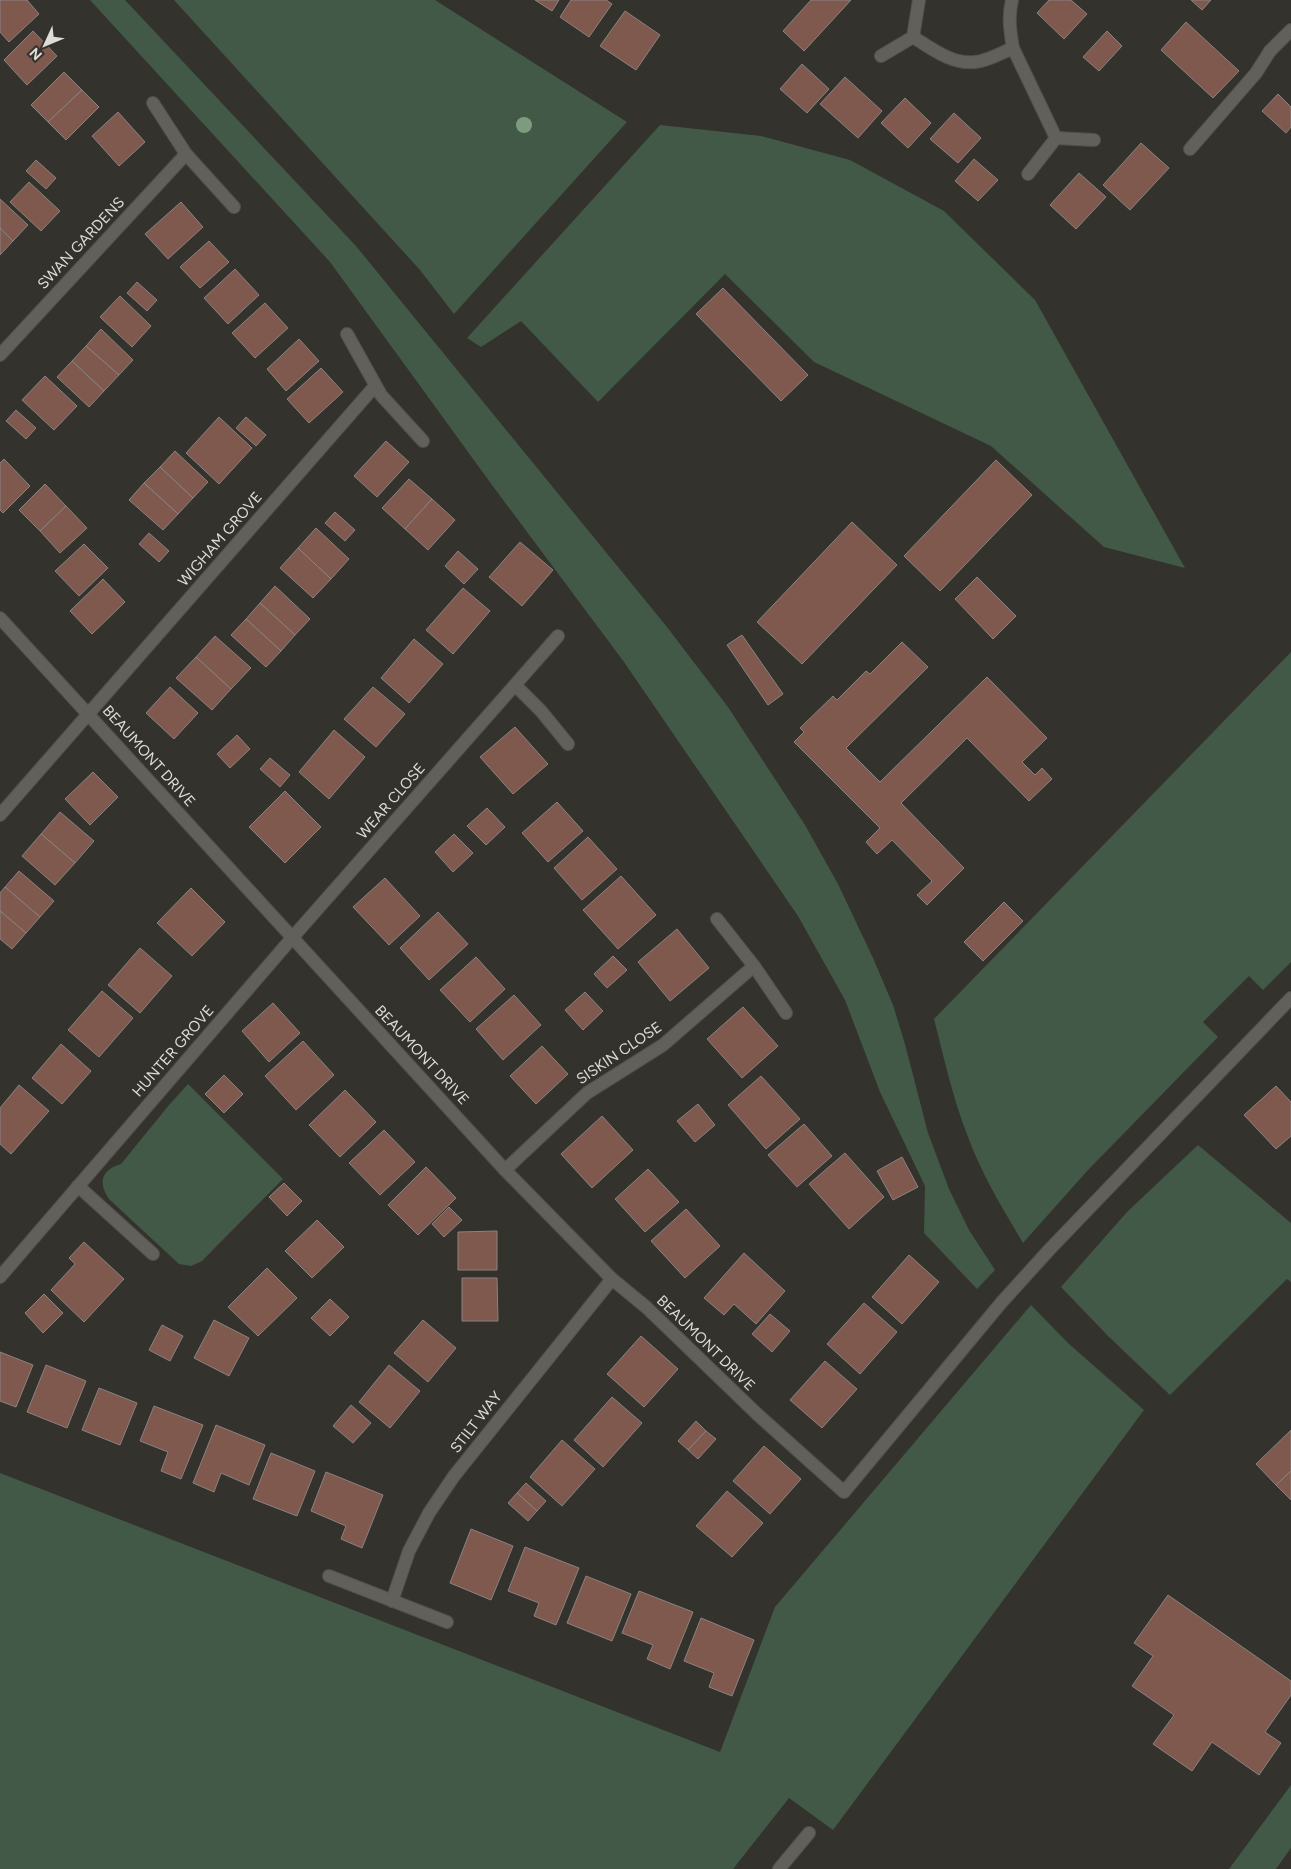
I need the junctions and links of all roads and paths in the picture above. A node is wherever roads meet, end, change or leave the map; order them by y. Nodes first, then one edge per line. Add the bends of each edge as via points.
1 (918, 0) edge
2 (1012, 0) edge
3 (1291, 30) edge
4 (912, 37) junction
5 (1013, 48) junction
6 (881, 56) dead end
7 (153, 103) dead end
8 (1056, 138) junction
9 (1094, 140) dead end
10 (1190, 150) dead end
11 (186, 154) junction
12 (1028, 174) dead end
13 (234, 207) dead end
14 (347, 334) dead end
15 (0, 355) edge
16 (375, 386) junction
17 (422, 441) dead end
18 (0, 618) edge
19 (558, 636) dead end
20 (515, 685) junction
21 (89, 714) junction
22 (568, 744) dead end
23 (0, 815) edge
24 (717, 919) dead end
25 (292, 938) junction
26 (754, 966) junction
27 (1291, 998) edge
28 (786, 1013) dead end
29 (505, 1170) junction
30 (78, 1186) junction
31 (153, 1254) dead end
32 (0, 1277) edge
33 (612, 1279) junction
34 (329, 1576) dead end
35 (392, 1601) junction
36 (448, 1622) dead end
37 (809, 1833) dead end
38 (778, 1869) edge

1 - 4 street
2 - 5 street via 1009,28
3 - 10 street via 1270,51 1256,73
4 - 5 street via 962,62 987,59
4 - 6 street
5 - 8 street
7 - 11 street
8 - 9 street
8 - 12 street
11 - 13 street
11 - 15 street, SWAN GARDENS
14 - 16 street
16 - 17 street
16 - 21 street, WIGHAM GROVE
18 - 21 street, BEAUMONT DRIVE
19 - 20 street, WEAR CLOSE
20 - 22 street
20 - 25 street, WEAR CLOSE
21 - 23 street, WIGHAM GROVE
21 - 25 street, BEAUMONT DRIVE
24 - 26 street
25 - 29 street, BEAUMONT DRIVE
25 - 30 street, HUNTER GROVE
26 - 28 street
26 - 29 street, SISKIN CLOSE via 663,1045 587,1093
27 - 33 street, BEAUMONT DRIVE via 1001,1303 844,1492
29 - 33 street, BEAUMONT DRIVE
30 - 31 street
30 - 32 street, HUNTER GROVE
33 - 35 street, STILT WAY via 428,1513 409,1551
34 - 35 street
35 - 36 street
37 - 38 street

